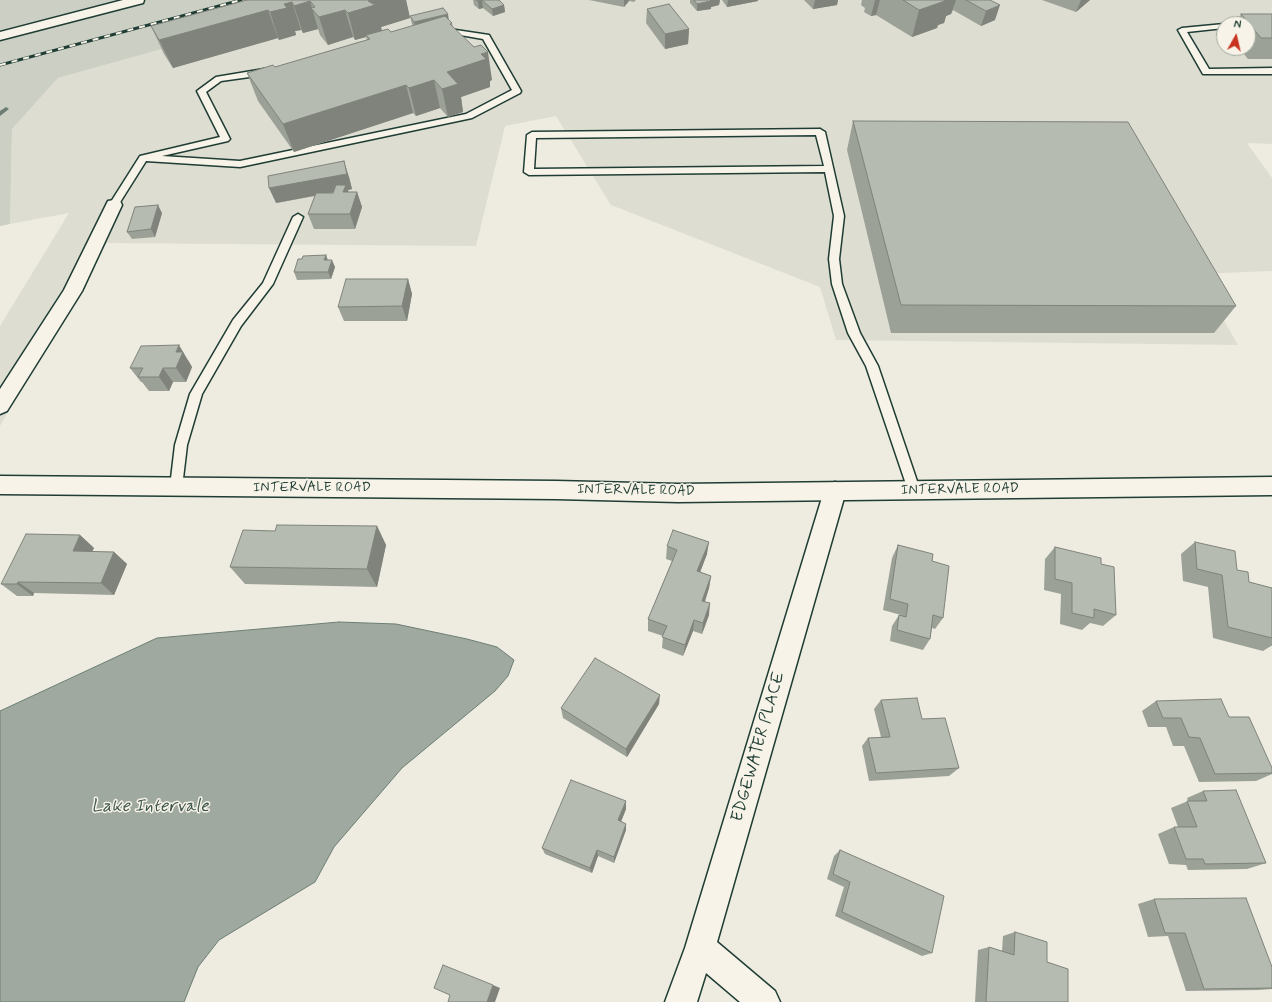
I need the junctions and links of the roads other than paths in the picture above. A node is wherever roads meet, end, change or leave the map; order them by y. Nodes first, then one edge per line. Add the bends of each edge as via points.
1 (138, 0) edge
2 (1216, 27) edge
3 (434, 35) edge
4 (0, 36) edge
5 (271, 71) edge
6 (1272, 71) edge
7 (143, 158) junction
8 (829, 169) junction
9 (114, 205) joint
10 (298, 217) dead end
11 (0, 406) edge
12 (0, 485) edge
13 (1272, 486) edge
14 (176, 487) junction
15 (914, 490) junction
16 (834, 491) junction
17 (700, 948) junction
18 (681, 1002) edge
19 (764, 1002) edge

1 - 4 street
2 - 6 lane via 1182,30 1206,72
3 - 7 lane via 449,31 486,37 517,91 469,116 240,164
5 - 7 lane via 219,79 201,90 225,139
7 - 9 lane
8 - 8 lane via 820,132 532,136 529,172
8 - 15 lane via 839,216 834,259 842,302 854,333 872,366
9 - 11 street via 73,291
10 - 14 lane via 268,284 237,322 196,394 181,445
12 - 14 street, INTERVALE ROAD
13 - 15 street, INTERVALE ROAD
14 - 16 street, INTERVALE ROAD via 678,493
15 - 16 street, INTERVALE ROAD
16 - 17 street, EDGEWATER PLACE
17 - 18 street, EDGEWATER PLACE
17 - 19 street

